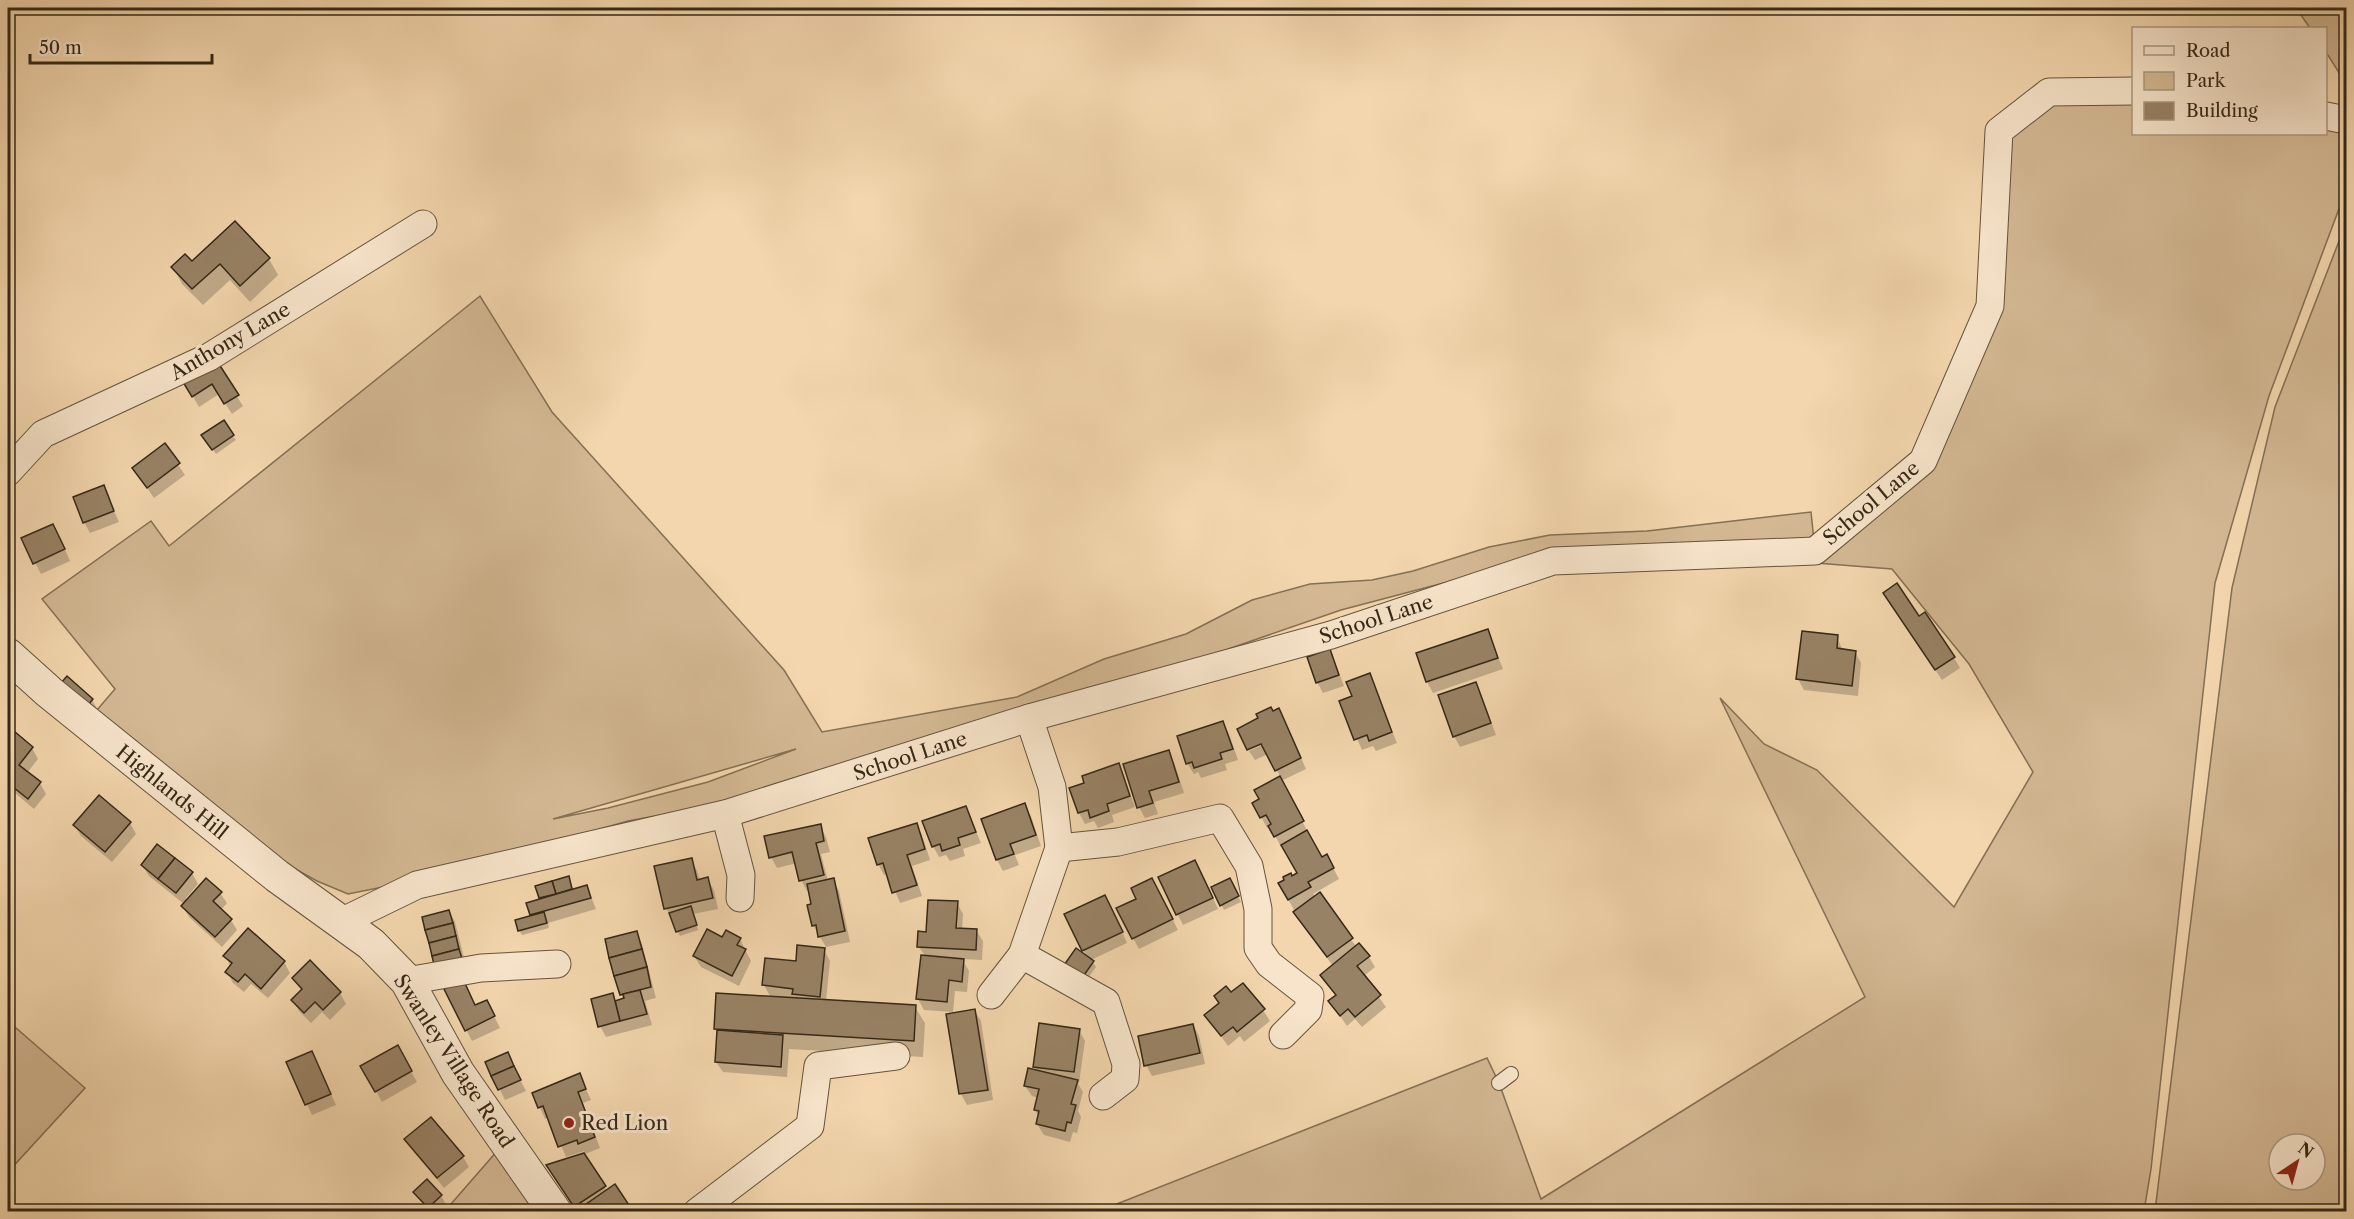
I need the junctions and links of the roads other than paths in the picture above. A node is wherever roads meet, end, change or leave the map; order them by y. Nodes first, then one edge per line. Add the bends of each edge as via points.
1 (2132, 91) edge
2 (2327, 116) edge
3 (2346, 120) edge
4 (423, 224) dead end
5 (8, 472) edge
6 (8, 655) edge
7 (1029, 718) junction
8 (725, 814) junction
9 (1059, 848) junction
10 (740, 898) dead end
11 (341, 922) junction
12 (1022, 955) junction
13 (557, 964) dead end
14 (407, 981) junction
15 (991, 995) dead end
16 (1283, 1035) dead end
17 (896, 1056) dead end
18 (1511, 1074) dead end
19 (1499, 1083) dead end
20 (1103, 1096) dead end
21 (555, 1212) edge
22 (697, 1212) edge

1 - 7 street, School Lane via 2049,92 1999,131 1990,306 1923,461 1815,551 1553,561 1331,635
2 - 3 street
4 - 5 street, Anthony Lane via 209,357 43,434
6 - 11 street, Highlands Hill via 277,876
7 - 8 street, School Lane
7 - 9 street via 1052,787
8 - 10 street via 741,875
8 - 11 street, School Lane via 417,885
9 - 12 street
9 - 16 street via 1118,842 1220,818 1249,866 1258,909 1258,948 1269,964 1310,996 1308,1010
11 - 14 street, Swanley Village Road via 371,944
12 - 15 street
12 - 20 street via 1106,1002 1126,1064 1125,1080
13 - 14 street via 481,968
14 - 21 street, Swanley Village Road via 458,1073
17 - 22 street via 819,1066 810,1126
18 - 19 lane

